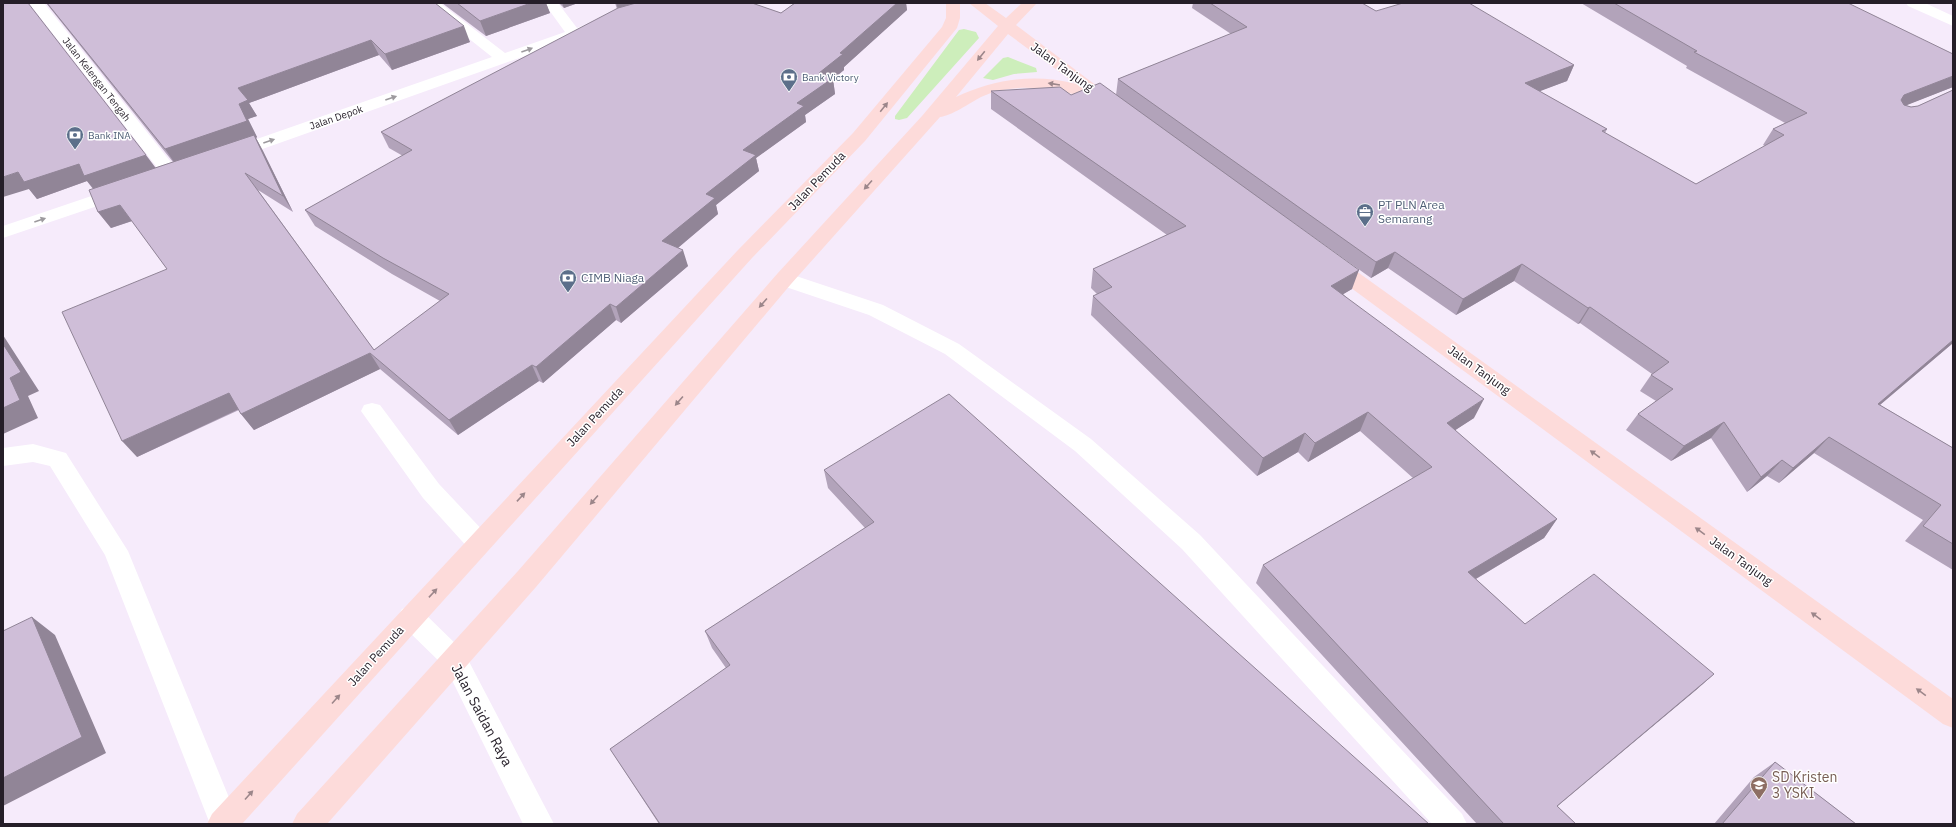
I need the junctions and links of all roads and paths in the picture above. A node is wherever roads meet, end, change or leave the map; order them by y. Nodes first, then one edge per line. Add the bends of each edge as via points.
1 (36, 3) edge
2 (431, 3) edge
3 (551, 3) edge
4 (953, 3) edge
5 (976, 3) edge
6 (1030, 3) edge
7 (1913, 3) edge
8 (610, 22) edge
9 (1953, 22) edge
10 (1006, 26) junction
11 (573, 33) junction
12 (504, 59) junction
13 (1105, 98) junction
14 (1130, 117) edge
15 (928, 120) junction
16 (218, 159) edge
17 (172, 174) edge
18 (136, 187) edge
19 (3, 232) edge
20 (1317, 252) edge
21 (784, 279) junction
22 (372, 411) dead end
23 (3, 457) edge
24 (479, 543) junction
25 (411, 617) junction
26 (455, 660) junction
27 (1953, 715) edge
28 (223, 823) edge
29 (307, 824) edge
30 (538, 824) edge
31 (1452, 824) edge

1 - 17 street, Jalan Kelengan Tengah
2 - 12 street
3 - 11 street
24 -> 4 main road, Jalan Pemuda via 745,254 859,137 949,28 953,18
5 - 10 main road, Jalan Tanjung
6 - 10 main road
7 - 9 street
8 - 11 street, Jalan Depok
10 - 13 main road, Jalan Tanjung
10 -> 15 main road
12 -> 11 street, Jalan Depok
16 -> 12 street, Jalan Depok
13 - 14 main road, Jalan Tanjung
13 -> 15 main road via 1062,85 1042,82 1010,83 958,101
15 -> 21 main road
19 -> 18 street
27 -> 20 main road, Jalan Tanjung
21 -> 26 main road
21 - 31 street via 876,310 952,349 1083,445 1191,542
22 - 24 street via 432,491
23 - 28 street via 33,453 58,460 116,551
25 -> 24 main road, Jalan Pemuda
25 - 26 street, Jalan Saidan Raya
28 -> 25 main road, Jalan Pemuda
26 - 29 main road
26 - 30 street, Jalan Saidan Raya

